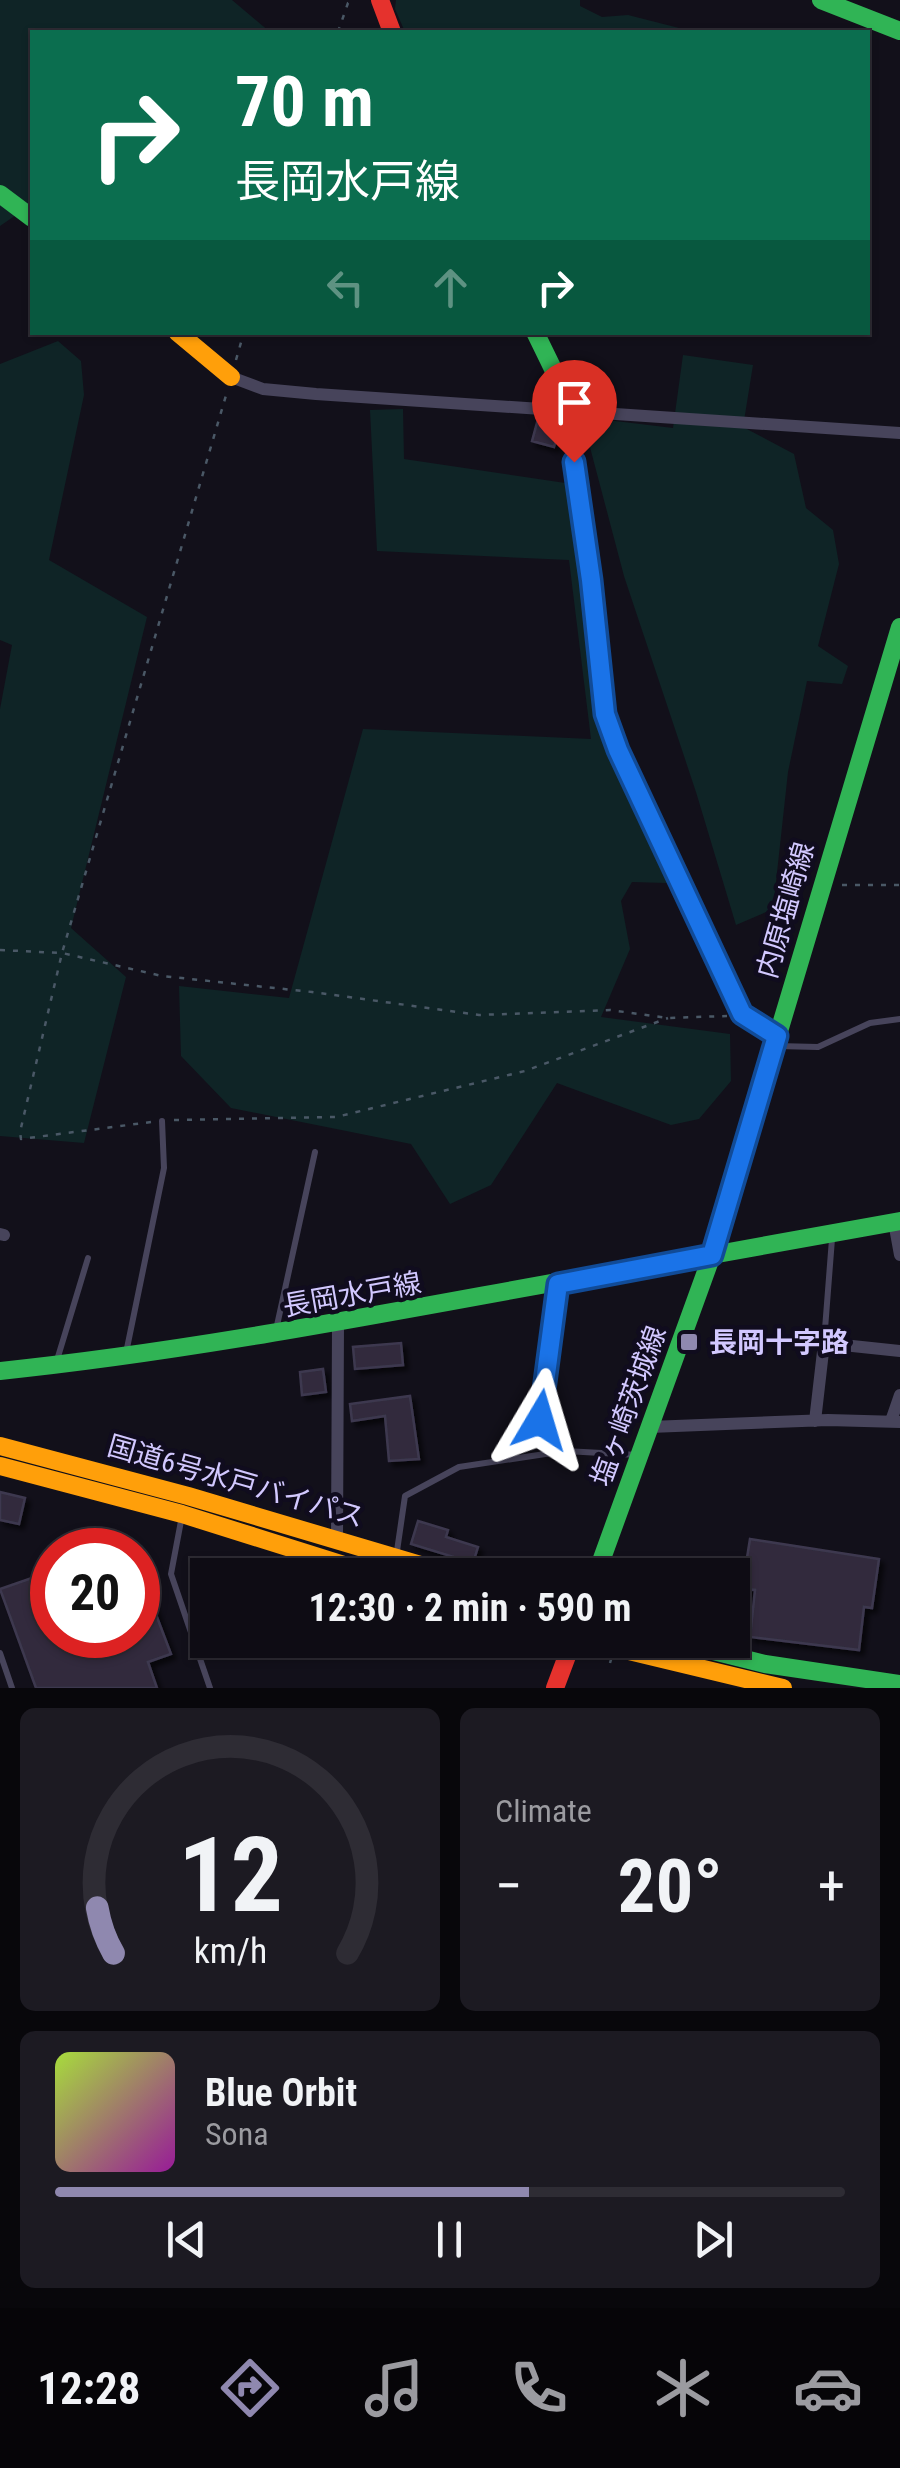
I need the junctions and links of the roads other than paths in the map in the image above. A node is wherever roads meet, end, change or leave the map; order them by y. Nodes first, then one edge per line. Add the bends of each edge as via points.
1 (380, 0) edge
2 (822, 0) edge
3 (391, 30) edge
4 (900, 31) edge
5 (0, 194) edge
6 (30, 216) edge
7 (180, 335) edge
8 (536, 335) edge
9 (232, 377) joint
10 (573, 410) junction
11 (900, 433) edge
12 (900, 628) edge
13 (900, 1019) edge
14 (776, 1041) junction
15 (162, 1121) road end
16 (314, 1152) dead end
17 (897, 1221) edge
18 (833, 1232) junction
19 (712, 1255) junction
20 (900, 1255) edge
21 (88, 1258) dead end
22 (558, 1284) junction
23 (338, 1325) junction
24 (274, 1336) junction
25 (824, 1343) junction
26 (900, 1351) edge
27 (124, 1359) junction
28 (55, 1366) junction
29 (0, 1371) edge
30 (900, 1395) edge
31 (540, 1420) dead end
32 (815, 1421) junction
33 (896, 1422) edge
34 (650, 1426) junction
35 (0, 1446) edge
36 (639, 1455) junction
37 (0, 1466) edge
38 (182, 1514) junction
39 (338, 1539) junction
40 (396, 1556) junction
41 (322, 1558) edge
42 (402, 1558) edge
43 (602, 1558) edge
44 (0, 1653) edge
45 (566, 1658) edge
46 (657, 1658) edge
47 (741, 1658) edge
48 (3, 1672) edge
49 (900, 1684) edge
50 (12, 1688) edge
51 (210, 1688) edge
52 (555, 1688) edge
53 (783, 1688) edge

1 - 3 main road
2 - 4 main road
5 - 6 main road
7 - 9 main road
8 - 10 main road
9 - 10 street via 263,389
10 - 11 street
10 - 14 street via 605,714 652,829 742,1014
12 - 14 main road, 内原塩崎線
13 - 14 lane via 870,1023 818,1047
14 - 19 main road, 内原塩崎線
15 - 27 lane via 164,1168
16 - 24 lane
17 - 18 main road
17 - 20 street
18 - 19 main road
18 - 25 lane
19 - 22 main road, 長岡水戸線
19 - 34 main road, 塩ヶ崎茨城線
21 - 28 lane
22 - 23 main road, 長岡水戸線
22 - 31 lane
23 - 24 main road, 長岡水戸線
23 - 39 street
24 - 27 main road, 長岡水戸線
25 - 26 street
25 - 32 street
27 - 28 main road, 長岡水戸線
28 - 29 main road, 長岡水戸線
30 - 33 street
32 - 33 street
32 - 34 street
34 - 36 main road, 塩ヶ崎茨城線
35 - 39 main road, 国道6号水戸バイパス
36 - 40 lane via 564,1451 459,1467 404,1496
36 - 43 main road, 塩ヶ崎茨城線
37 - 38 main road, 国道6号水戸バイパス
38 - 41 main road, 国道6号水戸バイパス
38 - 51 lane via 170,1574
39 - 40 main road, 国道6号水戸バイパス
40 - 42 main road, 国道6号水戸バイパス
44 - 48 lane
45 - 52 main road
46 - 53 main road
47 - 49 main road
48 - 50 lane

